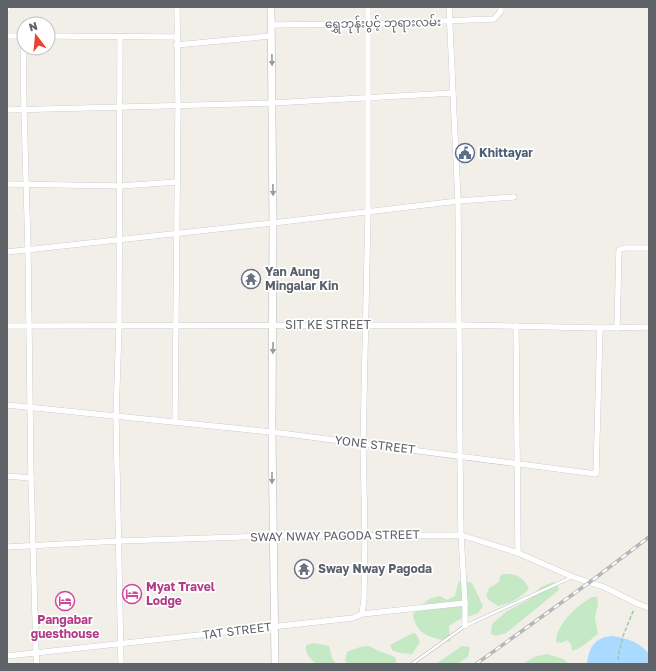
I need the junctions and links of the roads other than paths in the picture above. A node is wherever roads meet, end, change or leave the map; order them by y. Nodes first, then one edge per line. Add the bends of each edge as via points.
1 (177, 7) edge
2 (271, 7) edge
3 (368, 7) edge
4 (449, 7) edge
5 (501, 7) edge
6 (450, 21) junction
7 (368, 24) junction
8 (271, 25) junction
9 (56, 36) edge
10 (271, 36) junction
11 (120, 37) junction
12 (176, 37) junction
13 (176, 45) junction
14 (24, 56) edge
15 (453, 93) junction
16 (368, 98) junction
17 (272, 103) junction
18 (178, 105) junction
19 (119, 107) junction
20 (24, 109) junction
21 (7, 110) edge
22 (177, 182) junction
23 (7, 184) edge
24 (26, 185) junction
25 (120, 186) junction
26 (514, 197) dead end
27 (458, 201) junction
28 (368, 211) junction
29 (274, 223) junction
30 (176, 234) junction
31 (120, 240) junction
32 (649, 248) edge
33 (28, 250) junction
34 (7, 252) edge
35 (119, 324) junction
36 (176, 325) junction
37 (365, 325) junction
38 (460, 325) junction
39 (7, 326) edge
40 (29, 326) junction
41 (274, 326) junction
42 (516, 326) junction
43 (600, 328) junction
44 (617, 328) junction
45 (649, 328) edge
46 (7, 405) edge
47 (31, 408) junction
48 (116, 417) junction
49 (175, 422) junction
50 (272, 432) junction
51 (363, 444) junction
52 (460, 456) junction
53 (518, 464) junction
54 (7, 476) edge
55 (31, 478) junction
56 (365, 535) junction
57 (461, 535) junction
58 (272, 536) junction
59 (119, 541) junction
60 (33, 545) junction
61 (7, 547) edge
62 (518, 553) junction
63 (573, 577) junction
64 (465, 604) junction
65 (649, 608) edge
66 (362, 614) junction
67 (274, 626) junction
68 (465, 626) junction
69 (121, 644) junction
70 (36, 652) junction
71 (7, 656) edge
72 (37, 664) edge
73 (121, 664) edge
74 (275, 664) edge
75 (412, 664) edge

1 - 12 street
2 - 8 street
3 - 7 street
4 - 6 street
5 - 6 street, ရွှေဘုန်းပွင့် ဘုရားလမ်း via 501,11 494,19
6 - 7 street, ရွှေဘုန်းပွင့် ဘုရားလမ်း
6 - 15 street
7 - 8 street, ရွှေဘုန်းပွင့် ဘုရားလမ်း
7 - 16 street
8 - 10 street
9 - 11 street
10 - 13 street
10 -> 17 street
11 - 12 street
11 - 19 street
12 - 13 street
13 - 18 street
14 - 20 street
15 - 16 street
15 - 27 street
16 - 17 street
16 - 28 street
17 - 18 street
17 -> 29 street
18 - 19 street
18 - 22 street
19 - 20 street
19 - 25 street
20 - 21 street
20 - 24 street
22 - 25 street
22 - 30 street
23 - 24 street
24 - 25 street
24 - 33 street
25 - 31 street
26 - 27 street
27 - 28 street
27 - 38 street
28 - 29 street
28 - 37 street
29 - 30 street
29 - 41 street
30 - 31 street
30 - 36 street
31 - 33 street
31 - 35 street
32 - 44 street via 619,250
33 - 34 street
33 - 40 street
35 - 36 street, SIT KE STREET
35 - 40 street, SIT KE STREET
35 - 48 street
36 - 41 street, SIT KE STREET
36 - 49 street
37 - 38 street, SIT KE STREET
37 - 41 street, SIT KE STREET
37 - 51 street
38 - 42 street, SIT KE STREET
38 - 52 street
39 - 40 street, SIT KE STREET
40 - 47 street
41 -> 50 street
42 - 43 street, SIT KE STREET
42 - 53 street
43 - 44 street, SIT KE STREET
43 - 53 street, YONE STREET via 596,474
44 - 45 street, SIT KE STREET
46 - 47 street, YONE STREET
47 - 48 street, YONE STREET
47 - 55 street
48 - 49 street, YONE STREET
48 - 59 street
49 - 50 street, YONE STREET
50 - 51 street, YONE STREET
50 -> 58 street
51 - 52 street, YONE STREET
51 - 56 street
52 - 53 street, YONE STREET
52 - 57 street
53 - 62 street
54 - 55 street
55 - 60 street
56 - 57 street, SWAY NWAY PAGODA STREET
56 - 58 street, SWAY NWAY PAGODA STREET
56 - 66 street
57 - 62 street, SWAY NWAY PAGODA STREET
57 - 64 street
58 - 59 street, SWAY NWAY PAGODA STREET
58 - 67 street
59 - 60 street, SWAY NWAY PAGODA STREET
59 - 69 street
60 - 61 street, SWAY NWAY PAGODA STREET
60 - 70 street
62 - 63 street, SWAY NWAY PAGODA STREET
63 - 65 street, SWAY NWAY PAGODA STREET
63 - 68 lane
64 - 66 street, TAT STREET
64 - 68 street
66 - 67 street, TAT STREET via 353,618
67 - 69 street, TAT STREET
67 - 74 street
68 - 75 lane
69 - 70 street, TAT STREET
69 - 73 street
70 - 71 street, TAT STREET
70 - 72 street

